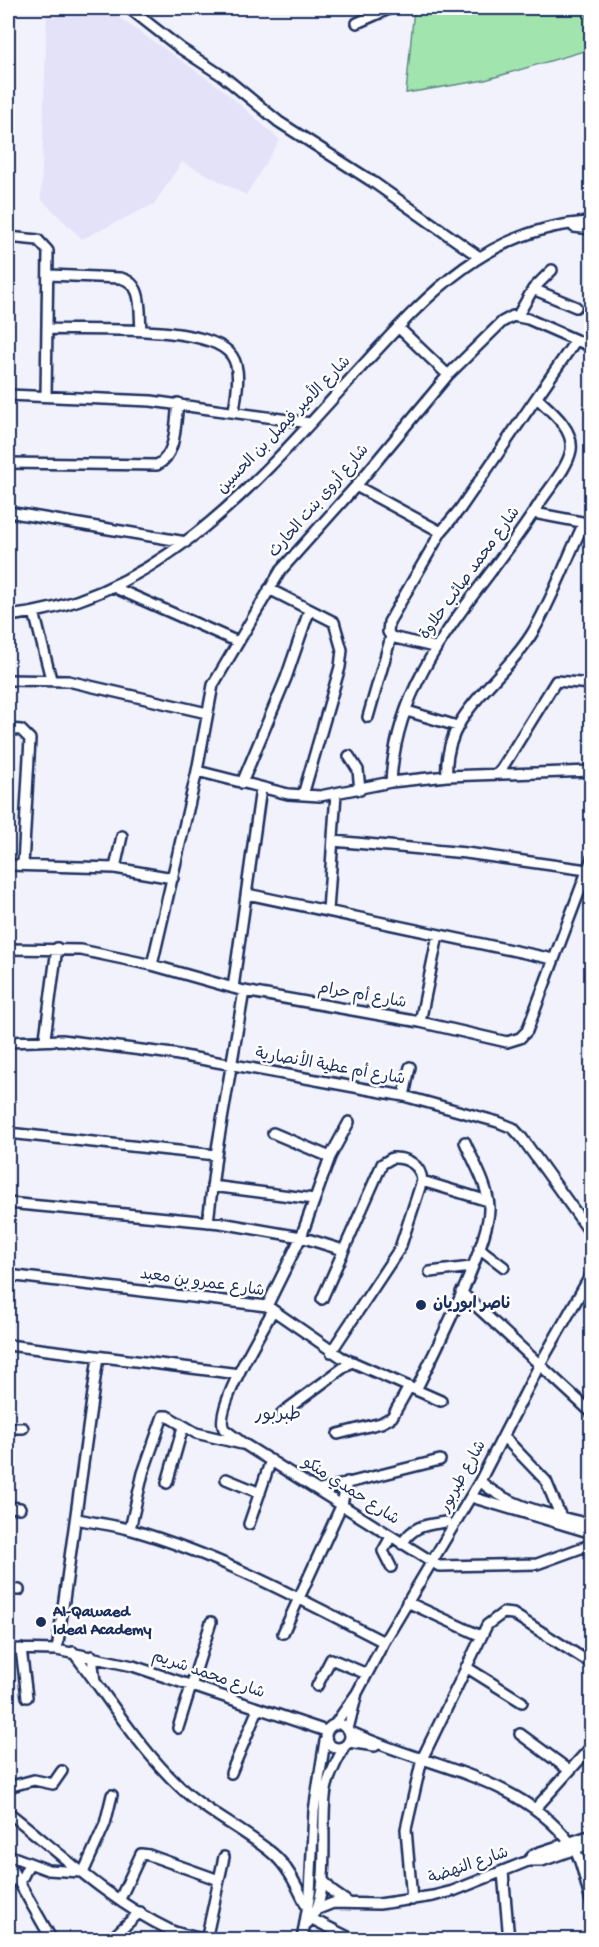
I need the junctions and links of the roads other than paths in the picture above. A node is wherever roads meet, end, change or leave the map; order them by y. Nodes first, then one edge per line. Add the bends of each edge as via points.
1 (129, 8) edge
2 (391, 8) edge
3 (357, 23) dead end
4 (591, 222) edge
5 (563, 226) junction
6 (591, 229) edge
7 (8, 237) edge
8 (478, 256) junction
9 (552, 270) dead end
10 (49, 275) junction
11 (533, 289) junction
12 (576, 307) dead end
13 (517, 317) junction
14 (398, 327) junction
15 (48, 329) junction
16 (141, 330) junction
17 (576, 340) junction
18 (591, 347) edge
19 (448, 375) junction
20 (8, 395) edge
21 (46, 396) junction
22 (537, 398) junction
23 (178, 403) junction
24 (234, 411) junction
25 (310, 423) junction
26 (8, 463) edge
27 (356, 486) junction
28 (8, 512) edge
29 (534, 513) junction
30 (588, 524) edge
31 (441, 532) junction
32 (186, 542) junction
33 (112, 587) junction
34 (269, 589) junction
35 (309, 611) junction
36 (34, 612) junction
37 (8, 616) edge
38 (389, 632) junction
39 (238, 642) junction
40 (434, 647) junction
41 (51, 679) junction
42 (8, 680) edge
43 (591, 684) edge
44 (407, 711) junction
45 (207, 713) junction
46 (368, 717) dead end
47 (457, 726) junction
48 (8, 729) edge
49 (350, 756) dead end
50 (591, 764) edge
51 (197, 771) junction
52 (587, 771) edge
53 (499, 773) junction
54 (447, 776) junction
55 (392, 782) junction
56 (242, 783) junction
57 (261, 788) junction
58 (360, 790) junction
59 (336, 794) junction
60 (303, 795) junction
61 (122, 836) dead end
62 (333, 841) junction
63 (591, 858) edge
64 (8, 865) edge
65 (23, 865) junction
66 (115, 868) junction
67 (587, 870) junction
68 (173, 878) junction
69 (248, 894) junction
70 (328, 911) junction
71 (438, 935) junction
72 (57, 948) junction
73 (8, 949) edge
74 (554, 959) junction
75 (152, 965) junction
76 (233, 988) junction
77 (244, 991) junction
78 (420, 1022) junction
79 (45, 1038) junction
80 (8, 1042) edge
81 (231, 1065) junction
82 (410, 1067) dead end
83 (404, 1096) junction
84 (349, 1122) dead end
85 (8, 1133) edge
86 (273, 1133) dead end
87 (465, 1142) dead end
88 (216, 1155) junction
89 (330, 1157) junction
90 (422, 1181) junction
91 (212, 1186) junction
92 (314, 1199) junction
93 (488, 1202) junction
94 (8, 1203) edge
95 (208, 1222) junction
96 (591, 1235) edge
97 (301, 1237) junction
98 (479, 1248) junction
99 (343, 1250) junction
100 (471, 1267) junction
101 (504, 1267) dead end
102 (430, 1272) dead end
103 (591, 1273) edge
104 (8, 1275) edge
105 (584, 1289) junction
106 (461, 1292) junction
107 (591, 1297) edge
108 (322, 1299) dead end
109 (270, 1308) junction
110 (8, 1345) edge
111 (331, 1352) junction
112 (98, 1357) junction
113 (351, 1362) junction
114 (539, 1366) junction
115 (239, 1374) junction
116 (413, 1389) junction
117 (441, 1401) dead end
118 (282, 1413) dead end
119 (591, 1413) edge
120 (183, 1427) junction
121 (8, 1428) edge
122 (23, 1428) dead end
123 (338, 1434) dead end
124 (503, 1436) junction
125 (244, 1444) junction
126 (271, 1460) junction
127 (440, 1460) dead end
128 (226, 1479) dead end
129 (480, 1481) junction
130 (347, 1482) junction
131 (167, 1483) dead end
132 (320, 1490) junction
133 (260, 1493) junction
134 (471, 1497) junction
135 (342, 1504) junction
136 (8, 1507) edge
137 (20, 1508) dead end
138 (561, 1517) junction
139 (77, 1519) junction
140 (446, 1522) dead end
141 (249, 1524) dead end
142 (591, 1525) edge
143 (130, 1529) junction
144 (591, 1533) edge
145 (391, 1537) junction
146 (402, 1544) junction
147 (591, 1544) edge
148 (432, 1562) junction
149 (391, 1567) dead end
150 (8, 1589) edge
151 (19, 1590) dead end
152 (298, 1598) junction
153 (407, 1602) junction
154 (212, 1622) dead end
155 (283, 1633) dead end
156 (481, 1636) junction
157 (384, 1642) junction
158 (8, 1649) edge
159 (21, 1649) junction
160 (57, 1650) junction
161 (73, 1652) junction
162 (92, 1656) junction
163 (591, 1664) edge
164 (466, 1667) junction
165 (367, 1674) junction
166 (95, 1682) junction
167 (192, 1685) junction
168 (317, 1686) dead end
169 (357, 1693) junction
170 (27, 1697) dead end
171 (522, 1702) dead end
172 (258, 1709) junction
173 (335, 1724) junction
174 (178, 1728) dead end
175 (349, 1730) junction
176 (520, 1734) dead end
177 (326, 1736) junction
178 (346, 1744) junction
179 (381, 1746) junction
180 (591, 1746) edge
181 (423, 1759) junction
182 (569, 1770) junction
183 (62, 1771) dead end
184 (231, 1773) dead end
185 (8, 1787) edge
186 (112, 1795) dead end
187 (535, 1809) junction
188 (8, 1812) edge
189 (591, 1835) edge
190 (591, 1844) edge
191 (568, 1846) junction
192 (8, 1855) edge
193 (224, 1857) dead end
194 (8, 1863) edge
195 (29, 1864) junction
196 (503, 1872) junction
197 (82, 1873) junction
198 (322, 1879) junction
199 (219, 1880) junction
200 (12, 1881) edge
201 (120, 1899) junction
202 (412, 1900) junction
203 (349, 1903) junction
204 (591, 1904) edge
205 (318, 1909) junction
206 (140, 1912) junction
207 (308, 1917) junction
208 (172, 1935) edge
209 (52, 1940) edge
210 (110, 1940) edge
211 (206, 1940) edge
212 (302, 1940) edge
213 (354, 1940) edge
214 (509, 1940) edge

1 - 8 street via 279,122 374,182
2 - 3 street
4 - 5 street, شارع الأمير فيصل بن الحسين
5 - 6 street, شارع الأمير فيصل بن الحسين
5 - 8 street, شارع الأمير فيصل بن الحسين via 516,239
7 - 10 street via 31,238 45,246
8 - 14 street, شارع الأمير فيصل بن الحسين
9 - 11 street
10 - 15 street
10 - 16 street via 131,281 137,288
11 - 12 street
11 - 13 street
13 - 17 street
13 - 19 street, شارع أروى بنت الحارث via 502,322
14 - 19 street
14 - 25 street, شارع الأمير فيصل بن الحسين
15 - 16 street
15 - 21 street
16 - 24 street via 198,338 227,351 237,367
17 - 18 street
17 - 22 street
19 - 27 street, شارع أروى بنت الحارث
20 - 21 street
21 - 23 street
22 - 29 street, شارع محمد صائب حلاوة via 568,432 571,450
22 - 31 street
23 - 24 street
23 - 26 street via 171,447 165,460 157,465
24 - 25 street
25 - 32 street, شارع الأمير فيصل بن الحسين via 228,507
27 - 31 street
27 - 34 street, شارع أروى بنت الحارث via 286,562
28 - 32 street
29 - 30 street
29 - 40 street, شارع محمد صائب حلاوة
30 - 47 street via 532,633
31 - 38 street
32 - 33 street, شارع الأمير فيصل بن الحسين
33 - 36 street, شارع الأمير فيصل بن الحسين
33 - 39 street
34 - 35 street
34 - 39 street, شارع أروى بنت الحارث
35 - 56 street
35 - 60 street via 330,619 336,626 341,660
36 - 37 street, شارع الأمير فيصل بن الحسين
36 - 41 street
38 - 40 street
38 - 46 street
39 - 45 street, شارع أروى بنت الحارث via 215,679
40 - 44 street, شارع محمد صائب حلاوة
41 - 42 street
41 - 45 street
43 - 53 street via 556,681
44 - 47 street
44 - 55 street, شارع محمد صائب حلاوة via 395,750
45 - 51 street, شارع أروى بنت الحارث
47 - 54 street via 446,753
48 - 65 street via 21,730 30,740
49 - 58 street via 358,770
50 - 52 street
51 - 56 street
51 - 68 street, شارع أروى بنت الحارث
52 - 53 street
53 - 54 street
54 - 55 street
55 - 58 street
56 - 57 street
57 - 60 street
57 - 69 street
58 - 59 street
59 - 60 street
59 - 62 street
61 - 66 street
62 - 67 street via 421,848
62 - 70 street
63 - 67 street, شارع أم حرام
64 - 65 street
65 - 66 street
66 - 68 street
67 - 74 street, شارع أم حرام
68 - 75 street, شارع أروى بنت الحارث
69 - 70 street
69 - 76 street
70 - 71 street
71 - 74 street
71 - 78 street
72 - 73 street, شارع أم حرام
72 - 75 street, شارع أم حرام
72 - 79 street
74 - 78 street, شارع أم حرام via 527,1031 520,1038 500,1041
75 - 76 street, شارع أم حرام
76 - 77 street, شارع أم حرام
77 - 78 street, شارع أم حرام
77 - 81 street
79 - 80 street, شارع أم عطية الأنصارية
79 - 81 street, شارع أم عطية الأنصارية via 138,1048
81 - 83 street, شارع أم عطية الأنصارية
81 - 88 street
82 - 83 street
83 - 96 street, شارع أم عطية الأنصارية via 513,1128
84 - 89 street, شارع حمدي منكو
85 - 88 street
86 - 89 street
87 - 93 street
88 - 91 street
89 - 92 street, شارع حمدي منكو
90 - 93 street
90 - 99 street via 420,1170 409,1161 396,1157 386,1161
90 - 111 street via 400,1248
91 - 92 street
91 - 95 street
92 - 97 street, شارع حمدي منكو
93 - 98 street via 488,1220
94 - 95 street
95 - 97 street
97 - 99 street
97 - 109 street, شارع حمدي منكو
98 - 100 street
98 - 101 street
99 - 108 street
100 - 102 street
100 - 106 street
103 - 105 street, شارع طبربور
104 - 109 street, شارع عمرو بن معبد
105 - 107 street
105 - 114 street, شارع طبربور
106 - 114 street
106 - 116 street
109 - 111 street, شارع عمرو بن معبد
109 - 115 street, شارع حمدي منكو
110 - 112 street
111 - 113 street, شارع عمرو بن معبد
112 - 115 street
112 - 139 street
113 - 116 street, شارع عمرو بن معبد
113 - 118 street
114 - 119 street
114 - 124 street, شارع طبربور
115 - 125 street, شارع حمدي منكو via 221,1416 224,1430
116 - 117 street, شارع عمرو بن معبد
116 - 123 street via 392,1417
120 - 125 street via 208,1438
120 - 131 street
120 - 143 street via 167,1416 160,1419
121 - 122 street
124 - 129 street, شارع طبربور
124 - 138 street via 546,1481
125 - 126 street, شارع حمدي منكو
126 - 132 street, شارع حمدي منكو
126 - 133 street
127 - 130 street
128 - 133 street
129 - 134 street, شارع طبربور
129 - 138 street via 504,1498
130 - 132 street
130 - 135 street
132 - 135 street, شارع حمدي منكو
133 - 141 street
134 - 144 street
134 - 148 street, شارع طبربور
135 - 145 street, شارع حمدي منكو
135 - 152 street
136 - 137 street
138 - 142 street
139 - 143 street
139 - 160 street
140 - 146 street via 417,1527
143 - 152 street via 220,1562
145 - 146 street, شارع حمدي منكو
145 - 149 street via 383,1551
146 - 148 street, شارع حمدي منكو
147 - 148 street, شارع حمدي منكو via 537,1564 444,1567
148 - 153 street, شارع طبربور
150 - 151 street
152 - 155 street
152 - 157 street
153 - 156 street
153 - 157 street, شارع طبربور
154 - 167 street
156 - 163 street via 499,1615 513,1614
156 - 164 street
157 - 165 street, شارع طبربور
158 - 159 street, شارع محمد شريم
159 - 160 street, شارع محمد شريم
159 - 170 street
160 - 161 street, شارع محمد شريم
161 - 162 street, شارع محمد شريم
161 - 166 street
162 - 166 street
162 - 167 street, شارع محمد شريم
164 - 171 street
164 - 181 street
165 - 168 street via 331,1659
165 - 169 street, شارع طبربور
166 - 207 street via 177,1784 277,1858 292,1879
167 - 172 street, شارع محمد شريم
167 - 174 street
169 - 173 street, شارع طبربور
169 - 175 street, شارع طبربور
172 - 177 street, شارع محمد شريم
172 - 184 street
173 - 175 street
173 - 177 street
175 - 178 street
175 - 179 street
176 - 182 street
177 - 178 street via 334,1747
177 - 207 street via 316,1791
178 - 179 street
178 - 198 street via 326,1789
179 - 181 street
180 - 182 street
181 - 187 street via 489,1783
181 - 202 street via 406,1829
182 - 187 street
183 - 185 street via 53,1784 34,1780
186 - 197 street via 105,1824
187 - 191 street
188 - 197 street
189 - 191 street, شارع النهضة
190 - 191 street, شارع النهضة
191 - 196 street, شارع النهضة via 542,1862 528,1862
191 - 204 street
192 - 195 street
193 - 199 street
194 - 200 street
195 - 197 street via 62,1873
195 - 200 street via 26,1875
196 - 202 street, شارع النهضة via 453,1891
196 - 214 street
197 - 201 street
198 - 203 street
198 - 205 street
199 - 201 street via 141,1854
199 - 211 street
200 - 209 street
201 - 206 street
202 - 203 street, شارع النهضة
203 - 205 street, شارع النهضة via 333,1903
205 - 207 street
206 - 208 street
206 - 210 street
207 - 212 street
207 - 213 street
208 - 211 street

